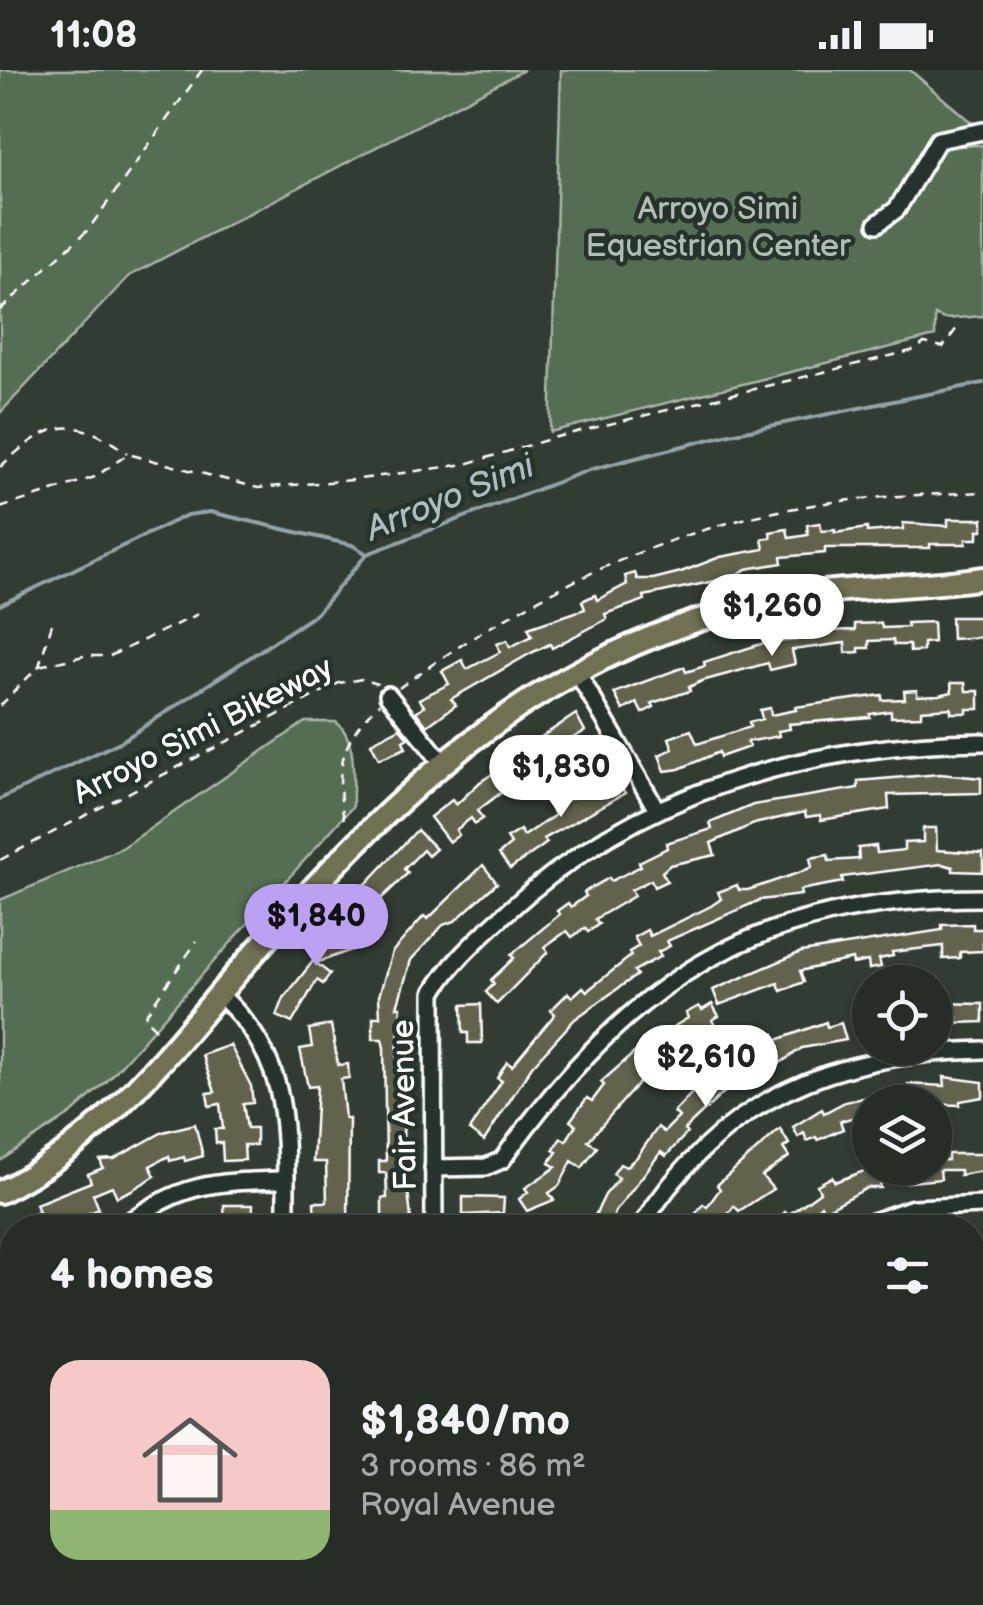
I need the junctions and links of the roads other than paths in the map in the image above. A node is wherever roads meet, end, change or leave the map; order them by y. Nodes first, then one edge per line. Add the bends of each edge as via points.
1 (983, 131) edge
2 (877, 224) dead end
3 (983, 578) edge
4 (577, 672) junction
5 (388, 695) road end
6 (983, 742) edge
7 (441, 761) junction
8 (658, 810) junction
9 (983, 898) edge
10 (218, 994) junction
11 (983, 1050) edge
12 (434, 1168) junction
13 (286, 1180) junction
14 (0, 1192) edge
15 (983, 1204) edge
16 (141, 1215) edge
17 (286, 1215) edge
18 (434, 1215) edge
19 (649, 1215) edge
20 (893, 1215) edge

1 - 2 street via 938,140 896,210
3 - 4 main road via 863,585 772,600 671,630
4 - 7 main road
4 - 8 street
5 - 7 street
6 - 8 street via 911,743 818,756 745,774
7 - 10 main road via 353,843
8 - 12 street, Fair Avenue via 532,891 438,983 430,1005
9 - 12 street via 877,903 812,917 713,957 646,999 589,1049 502,1160
10 - 13 street via 275,1068 285,1117
10 - 14 main road via 92,1132
11 - 19 street via 887,1056 800,1082 724,1130 672,1181
12 - 18 street, Fair Avenue
13 - 16 street via 181,1190
13 - 17 street
15 - 20 street

